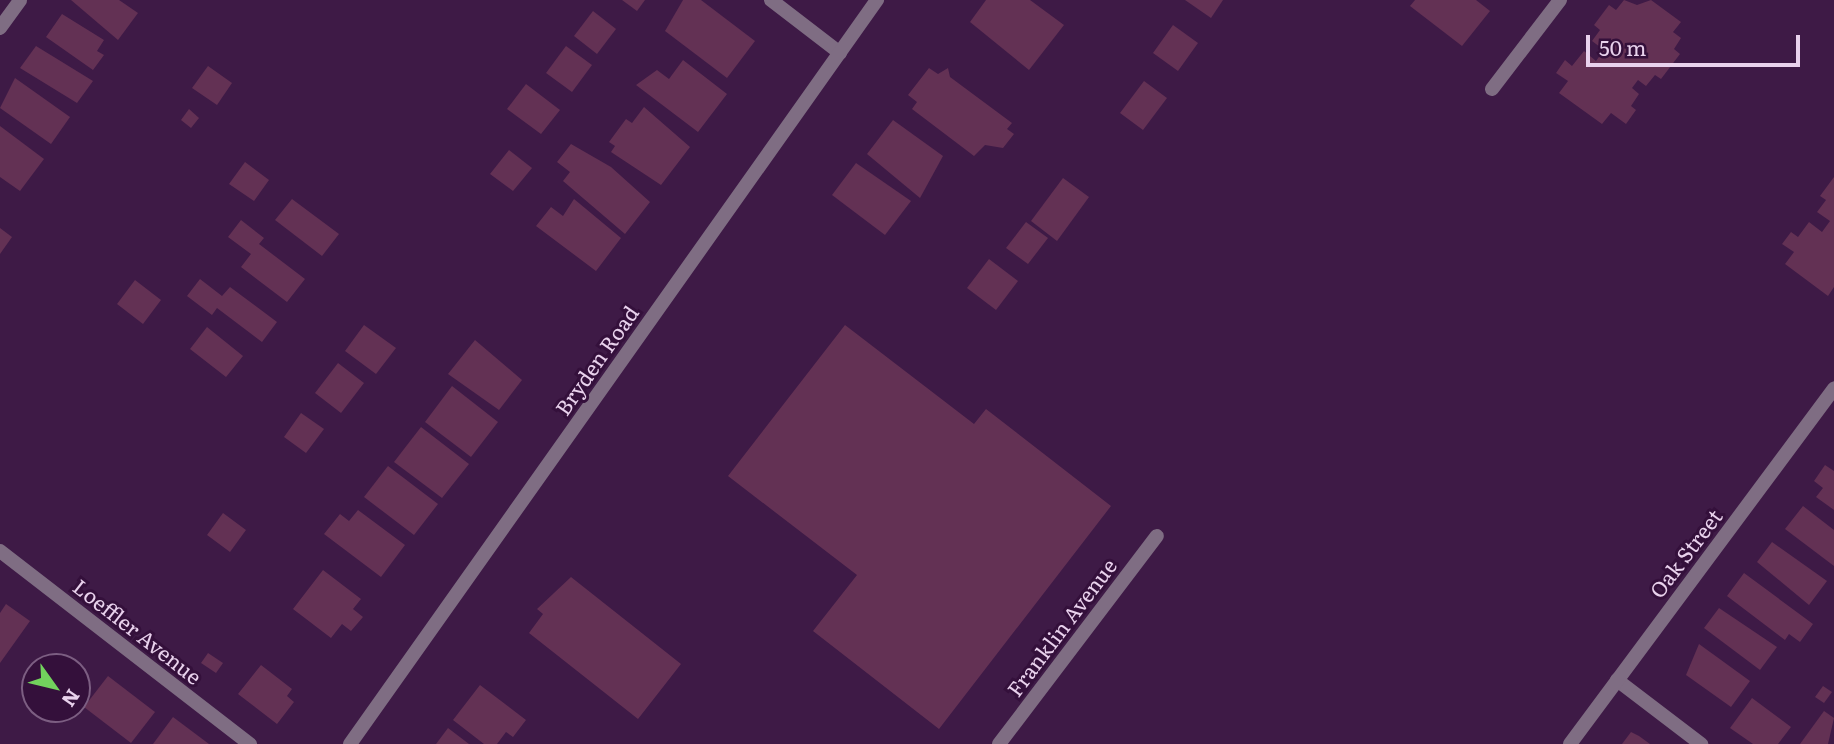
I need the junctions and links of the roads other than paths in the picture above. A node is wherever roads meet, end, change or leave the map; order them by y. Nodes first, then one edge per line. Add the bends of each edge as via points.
1 (20, 0) edge
2 (771, 0) edge
3 (877, 0) edge
4 (1560, 0) edge
5 (0, 28) edge
6 (840, 53) junction
7 (1492, 89) dead end
8 (1834, 388) edge
9 (1157, 536) dead end
10 (0, 551) edge
11 (1617, 680) junction
12 (250, 744) edge
13 (350, 744) edge
14 (999, 744) edge
15 (1570, 744) edge
16 (1701, 744) edge

1 - 5 street
2 - 6 street
3 - 6 street, Bryden Road
4 - 7 street
6 - 13 street, Bryden Road
8 - 11 street, Oak Street
9 - 14 street, Franklin Avenue
10 - 12 street, Loeffler Avenue
11 - 15 street, Oak Street
11 - 16 street

